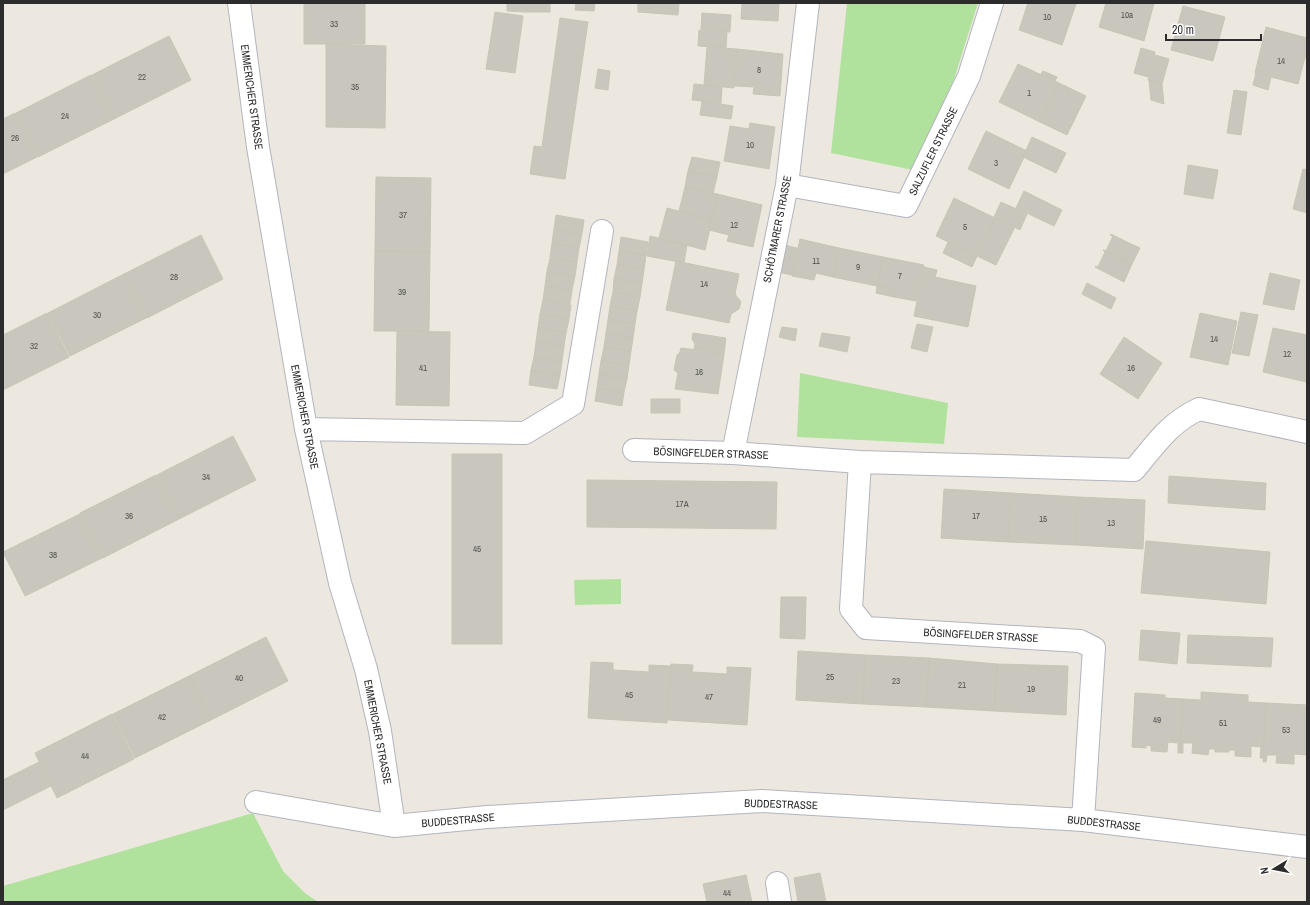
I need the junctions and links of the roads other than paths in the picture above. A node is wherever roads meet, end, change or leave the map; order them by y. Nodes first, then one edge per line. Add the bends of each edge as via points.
1 (239, 3) edge
2 (808, 3) edge
3 (992, 3) edge
4 (787, 185) junction
5 (602, 231) dead end
6 (306, 429) junction
7 (1307, 432) edge
8 (634, 450) dead end
9 (733, 453) junction
10 (860, 462) junction
11 (256, 802) dead end
12 (1083, 820) junction
13 (394, 826) junction
14 (1307, 847) edge

1 - 6 street, EMMERICHER STRASSE via 258,147
2 - 4 street, SCHÖTMARER STRASSE
3 - 4 street, SALZUFLER STRASSE via 969,76 906,206
4 - 9 street, SCHÖTMARER STRASSE
5 - 6 street via 573,404 525,433
6 - 13 street, EMMERICHER STRASSE via 340,583 366,669 380,731
7 - 10 street, BÖSINGFELDER STRASSE via 1199,409 1172,425 1134,470
8 - 9 street, BÖSINGFELDER STRASSE
9 - 10 street, BÖSINGFELDER STRASSE
10 - 12 street, BÖSINGFELDER STRASSE via 851,609 866,628 1080,641 1094,648
11 - 13 street, BUDDESTRASSE
12 - 13 street, BUDDESTRASSE via 762,801 487,817
12 - 14 street, BUDDESTRASSE

